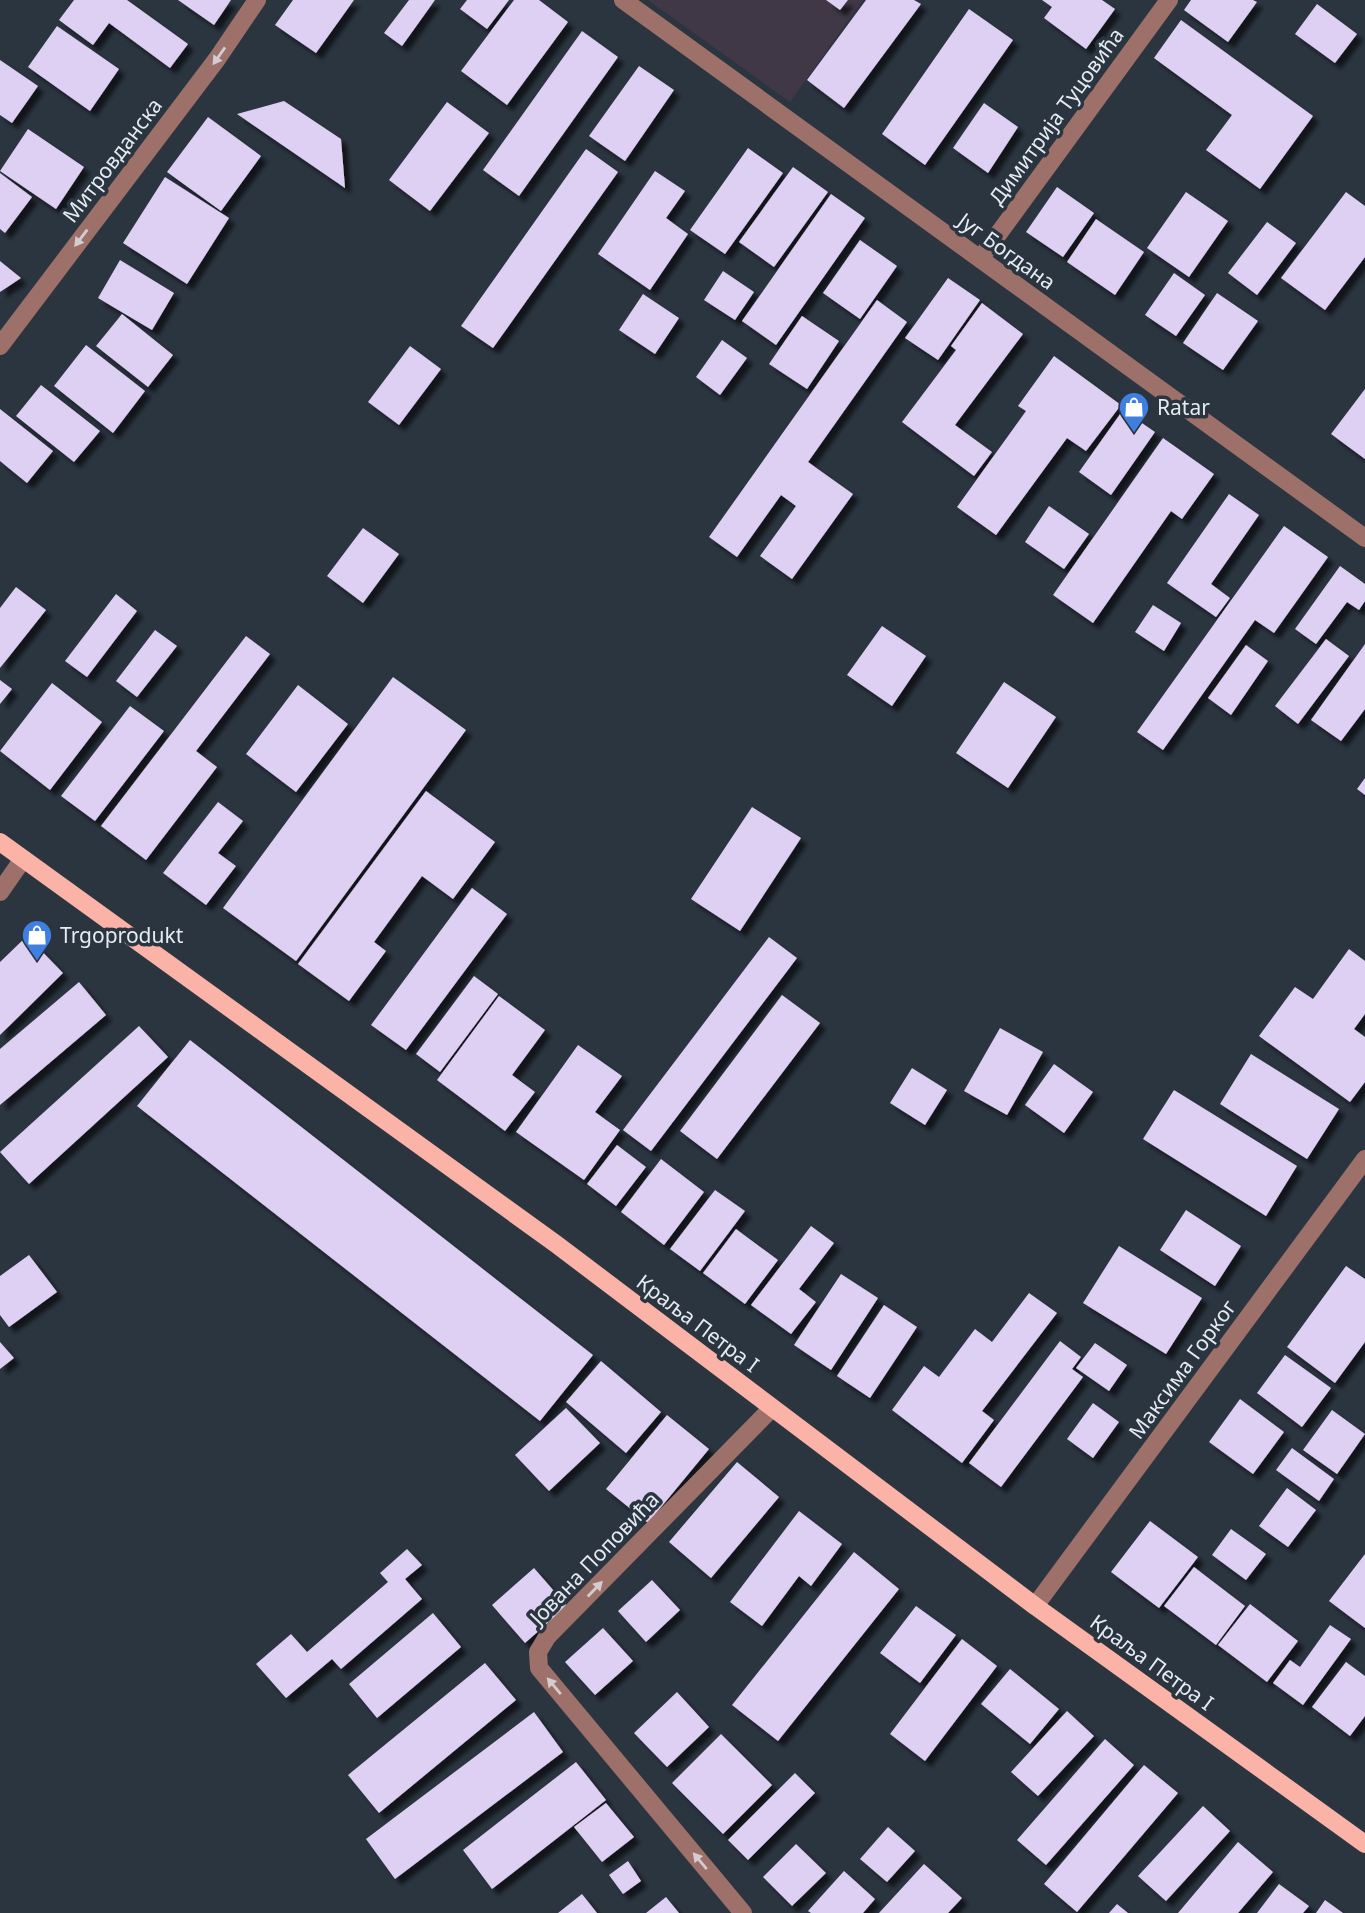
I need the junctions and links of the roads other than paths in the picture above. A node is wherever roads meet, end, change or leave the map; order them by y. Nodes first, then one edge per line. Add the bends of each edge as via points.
1 (257, 0) edge
2 (623, 0) edge
3 (1169, 0) edge
4 (980, 259) junction
5 (0, 346) edge
6 (1365, 538) edge
7 (0, 842) edge
8 (23, 859) junction
9 (0, 892) edge
10 (1365, 1159) edge
11 (772, 1408) junction
12 (1035, 1606) junction
13 (1365, 1844) edge
14 (743, 1913) edge

1 -> 5 street, Митровданска
2 - 4 street, Југ Богдана
3 - 4 street, Димитрија Туцовића
4 - 6 street, Југ Богдана
7 - 8 main road, Краља Петра I
8 - 9 street
8 - 11 main road, Краља Петра I via 544,1236
10 - 12 street, Максима Горког
11 - 12 main road, Краља Петра I
14 -> 11 street, Јована Поповића via 539,1668 538,1652 547,1637
12 - 13 main road, Краља Петра I

